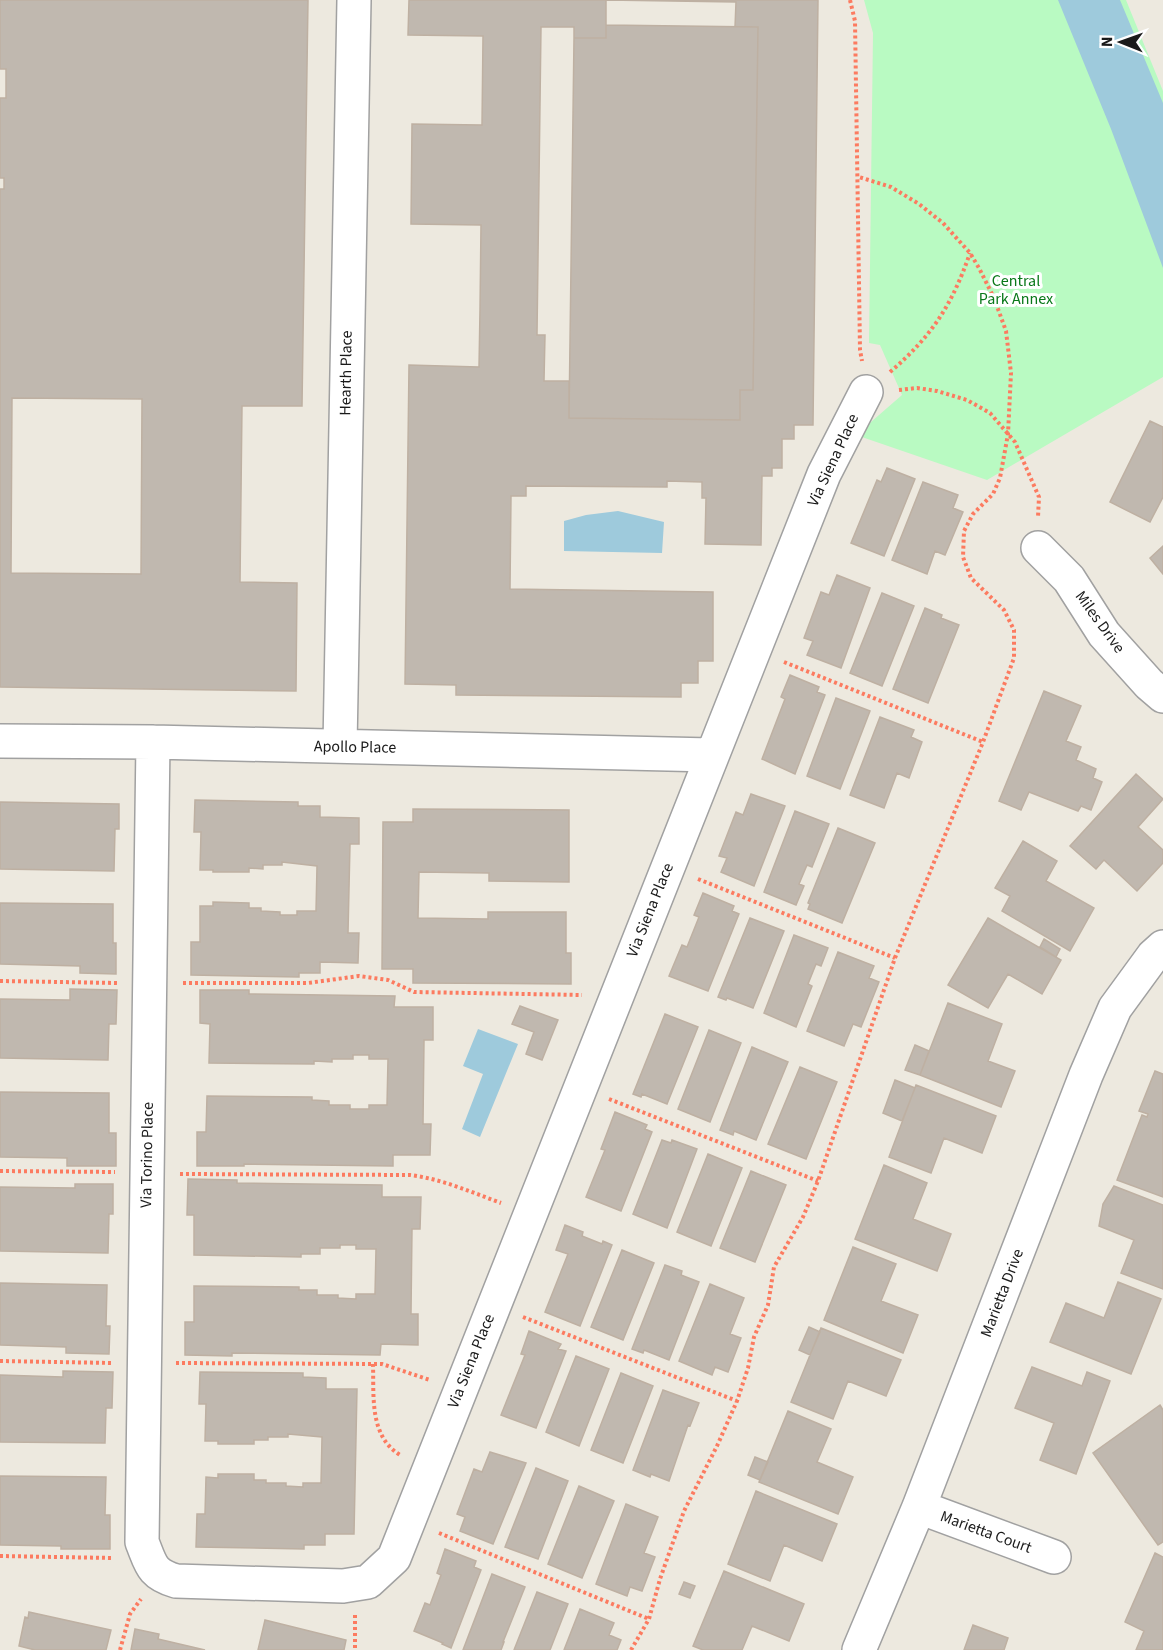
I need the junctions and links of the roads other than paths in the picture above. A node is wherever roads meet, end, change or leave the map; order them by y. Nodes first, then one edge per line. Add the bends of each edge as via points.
1 (354, 0) edge
2 (866, 392) road end
3 (1038, 548) road end
4 (1163, 696) edge
5 (0, 741) edge
6 (153, 742) junction
7 (339, 747) junction
8 (711, 755) junction
9 (1163, 947) edge
10 (919, 1507) junction
11 (1054, 1557) dead end
12 (152, 1562) joint
13 (859, 1650) edge

1 - 7 street, Hearth Place
2 - 8 street, Via Siena Place via 824,474
3 - 4 street, Miles Drive via 1069,579 1104,634
5 - 6 street, Apollo Place
6 - 7 street, Apollo Place
6 - 12 street, Via Torino Place via 145,1363
7 - 8 street, Apollo Place
8 - 12 street, Via Siena Place via 394,1558 368,1582 343,1586 176,1581
9 - 10 street, Marietta Drive via 1115,1008
10 - 11 street, Marietta Court
10 - 13 street, Marietta Drive

